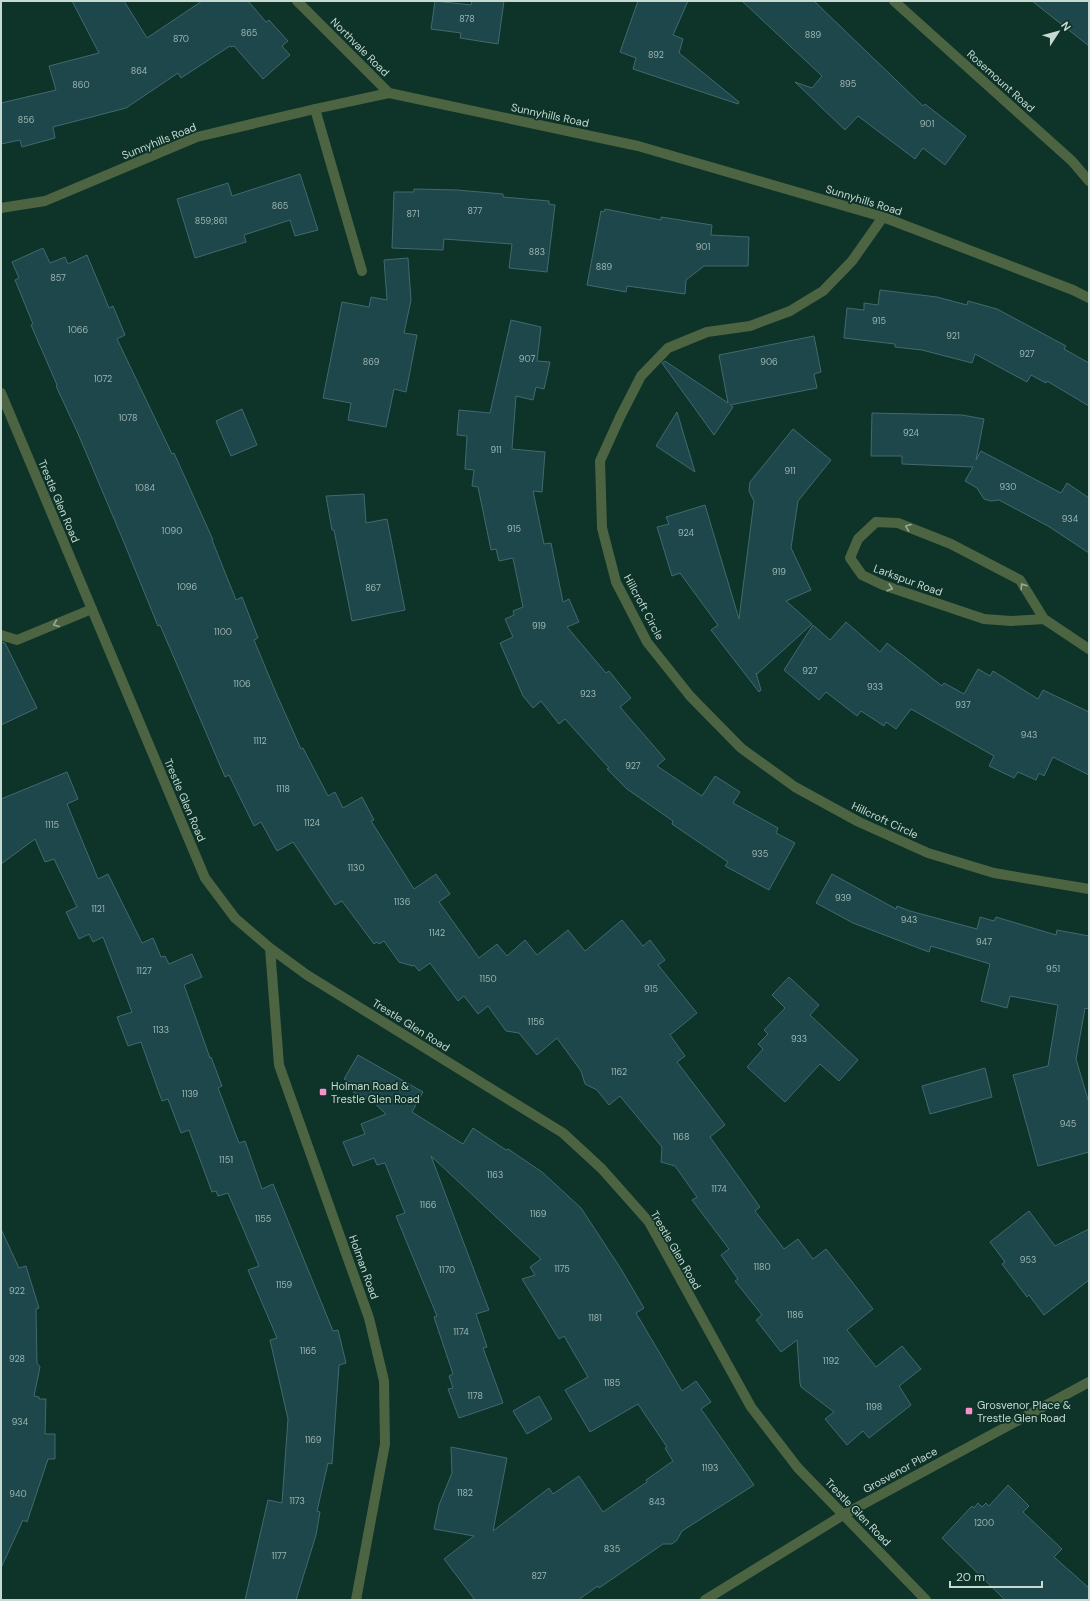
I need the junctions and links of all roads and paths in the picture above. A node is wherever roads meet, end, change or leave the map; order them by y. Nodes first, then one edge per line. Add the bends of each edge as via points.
1 (297, 1) edge
2 (894, 1) edge
3 (390, 93) junction
4 (315, 109) junction
5 (1089, 181) edge
6 (1, 208) edge
7 (883, 217) junction
8 (362, 271) dead end
9 (1089, 298) edge
10 (1, 393) edge
11 (92, 610) junction
12 (1044, 619) junction
13 (1, 635) edge
14 (1089, 649) edge
15 (1089, 889) edge
16 (270, 948) junction
17 (1089, 1382) edge
18 (843, 1515) junction
19 (356, 1600) edge
20 (705, 1600) edge
21 (926, 1600) edge

1 - 3 street, Northvale Road
2 - 5 street, Rosemount Road via 1072,161
3 - 4 street, Sunnyhills Road
3 - 7 street, Sunnyhills Road via 638,146
4 - 6 street, Sunnyhills Road via 197,137 45,201
4 - 8 street
7 - 9 street, Sunnyhills Road
7 - 15 street, Hillcroft Circle via 852,261 823,291 790,311 750,326 707,332 668,348 641,376 600,461 602,528 616,582 646,642 690,696 741,748 795,787 858,822 928,853 994,873
10 - 11 street, Trestle Glen Road
11 -> 13 street via 17,640
11 - 16 street, Trestle Glen Road via 205,878 235,918
12 -> 12 street, Larkspur Road via 1020,580 951,544 898,523 876,522 858,539 850,558 862,575 883,585 984,619
12 - 14 street, Larkspur Road
16 - 18 street, Trestle Glen Road via 307,975 563,1133 602,1169 649,1222 751,1407 798,1468
16 - 19 street, Holman Road via 279,1065 369,1318 384,1381 385,1444
17 - 18 street, Grosvenor Place
18 - 20 street, Grosvenor Place
18 - 21 street, Trestle Glen Road

